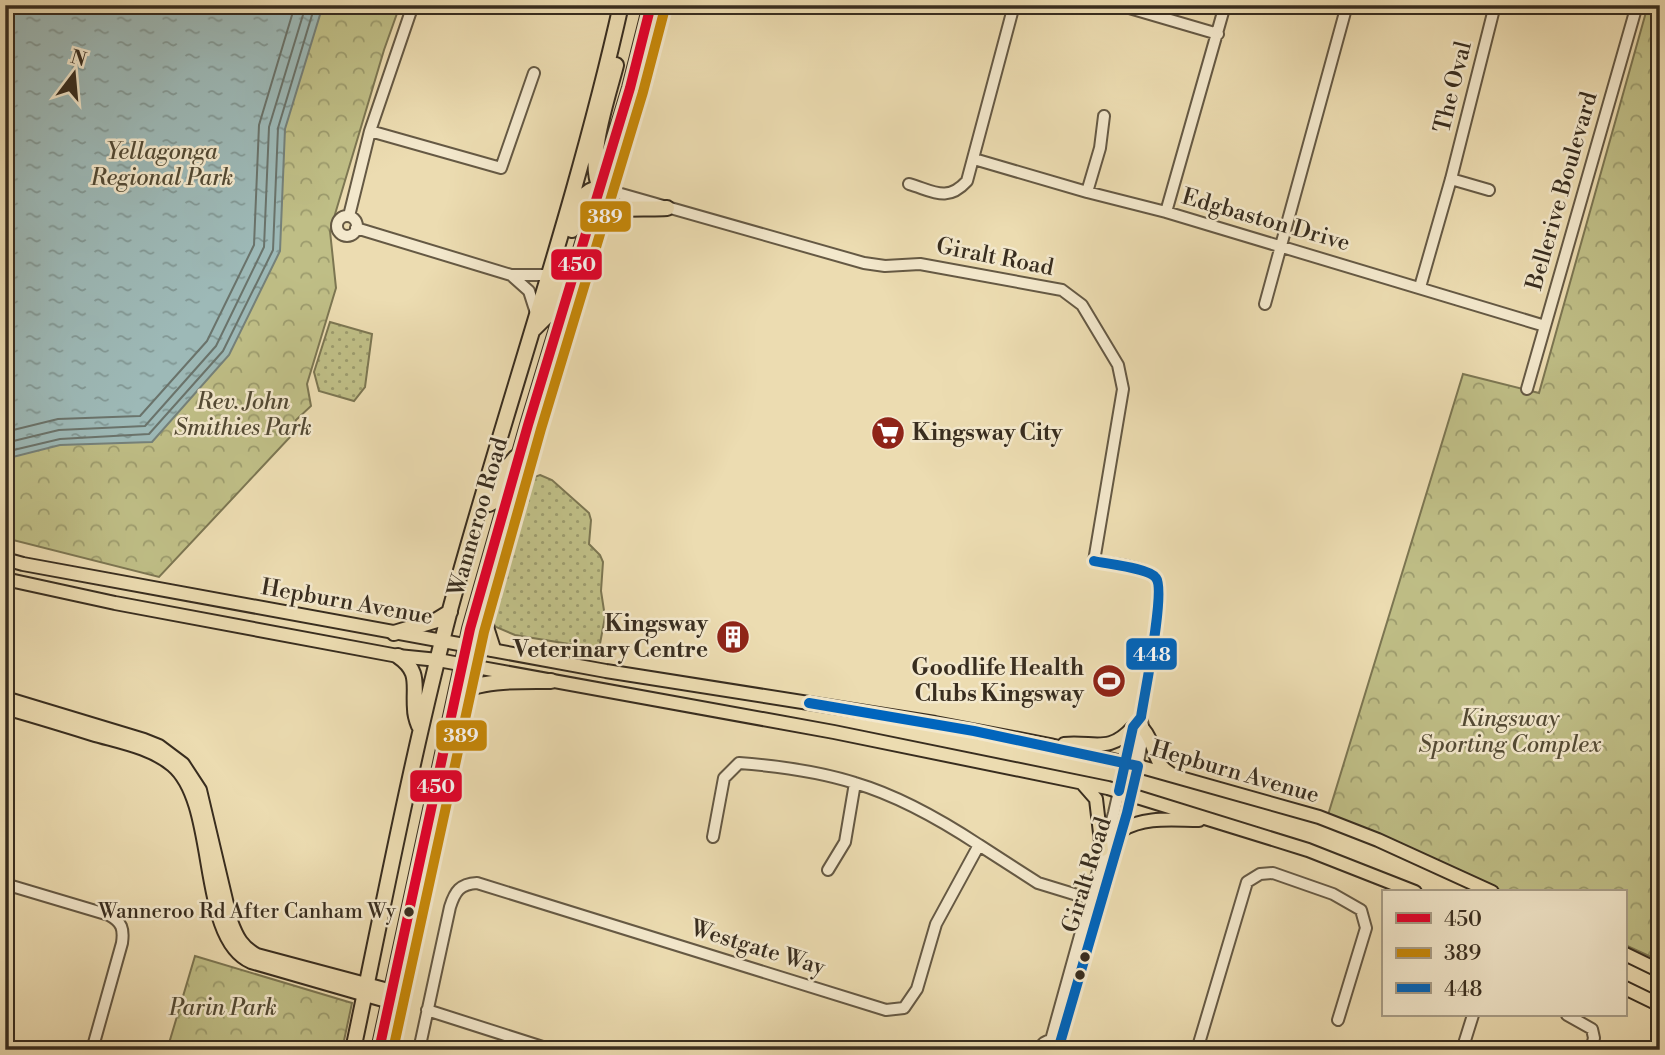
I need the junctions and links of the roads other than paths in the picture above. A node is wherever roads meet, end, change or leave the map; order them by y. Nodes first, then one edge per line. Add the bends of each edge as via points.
1 (413, 5) edge
2 (651, 5) edge
3 (1014, 5) edge
4 (1119, 5) edge
5 (1226, 5) edge
6 (1347, 5) edge
7 (1495, 5) edge
8 (1637, 5) edge
9 (620, 11) edge
10 (1218, 34) junction
11 (534, 72) dead end
12 (1104, 116) dead end
13 (370, 131) junction
14 (974, 159) junction
15 (1451, 179) junction
16 (909, 184) dead end
17 (600, 188) junction
18 (1489, 190) dead end
19 (1087, 192) junction
20 (667, 208) junction
21 (1166, 212) junction
22 (349, 216) junction
23 (590, 220) junction
24 (356, 228) junction
25 (1281, 246) junction
26 (512, 275) junction
27 (549, 275) junction
28 (1420, 288) junction
29 (1265, 304) dead end
30 (537, 316) junction
31 (1545, 326) junction
32 (533, 330) junction
33 (1527, 389) dead end
34 (521, 452) junction
35 (483, 499) junction
36 (5, 559) edge
37 (5, 579) edge
38 (478, 600) junction
39 (450, 612) junction
40 (394, 632) junction
41 (443, 641) junction
42 (467, 645) junction
43 (493, 649) junction
44 (398, 656) junction
45 (439, 660) junction
46 (462, 664) junction
47 (551, 681) junction
48 (456, 695) junction
49 (5, 698) edge
50 (5, 708) edge
51 (1139, 724) junction
52 (419, 731) junction
53 (1050, 745) junction
54 (1132, 765) junction
55 (1178, 778) junction
56 (1080, 781) junction
57 (855, 783) junction
58 (1126, 793) junction
59 (1213, 819) junction
60 (1122, 830) junction
61 (713, 837) dead end
62 (979, 845) junction
63 (1102, 850) junction
64 (828, 870) dead end
65 (5, 884) edge
66 (1410, 890) edge
67 (1488, 890) edge
68 (1094, 901) junction
69 (1626, 954) edge
70 (1660, 971) edge
71 (1626, 988) edge
72 (366, 989) junction
73 (391, 996) junction
74 (1660, 1004) edge
75 (427, 1010) junction
76 (1473, 1016) edge
77 (1569, 1016) edge
78 (1338, 1020) dead end
79 (1059, 1044) edge
80 (5, 1046) edge
81 (549, 1049) edge
82 (17, 1050) edge
83 (92, 1050) edge
84 (353, 1050) edge
85 (379, 1050) edge
86 (419, 1050) edge
87 (1039, 1050) edge
88 (1197, 1050) edge
89 (1462, 1050) edge
90 (1591, 1050) edge

1 - 13 street
2 - 17 highway, Wanneroo Road
3 - 14 street
4 - 10 street
5 - 10 street
6 - 25 street
7 - 15 street, The Oval
8 - 31 street, Bellerive Boulevard
9 - 17 highway via 618,55 594,158
9 - 27 highway, Wanneroo Road
10 - 21 street
11 - 13 street via 501,168
12 - 19 street
13 - 22 street
14 - 16 street via 967,181 958,191 946,195
14 - 19 street, Edgbaston Drive
15 - 18 street
15 - 28 street, The Oval
17 - 20 street, Giralt Road
17 - 23 highway, Wanneroo Road
17 - 32 highway via 581,198 547,316
19 - 21 street, Edgbaston Drive
20 - 23 highway via 614,210
20 - 51 street, Giralt Road via 864,263 920,264 1062,290 1082,305 1118,366 1123,389 1094,561 1148,572 1159,584
21 - 25 street, Edgbaston Drive
22 - 24 street
22 - 24 street via 338,220 338,231 348,235
23 - 34 highway, Wanneroo Road
24 - 26 street
25 - 28 street, Edgbaston Drive
25 - 29 street
26 - 27 street
26 - 30 street via 529,291
27 - 30 highway, Wanneroo Road
28 - 31 street, Edgbaston Drive
30 - 32 highway, Wanneroo Road
31 - 33 street, Bellerive Boulevard
32 - 35 highway, Wanneroo Road
34 - 35 highway via 505,470 495,500 489,504
34 - 38 highway, Wanneroo Road
35 - 39 highway, Wanneroo Road
36 - 40 main road, Hepburn Avenue
37 - 44 main road, Hepburn Avenue
38 - 42 highway, Wanneroo Road
38 - 43 highway
39 - 40 highway
39 - 41 highway, Wanneroo Road
40 - 41 main road, Hepburn Avenue
41 - 42 main road, Hepburn Avenue
41 - 45 highway, Wanneroo Road
42 - 43 main road, Hepburn Avenue
42 - 46 highway, Wanneroo Road
43 - 53 main road, Hepburn Avenue
44 - 45 main road, Hepburn Avenue
44 - 52 highway via 414,675
45 - 46 main road, Hepburn Avenue
45 - 52 highway, Wanneroo Road
46 - 47 main road, Hepburn Avenue
46 - 48 highway, Wanneroo Road
47 - 48 highway via 512,681
47 - 56 main road, Hepburn Avenue
48 - 73 highway, Wanneroo Road
49 - 72 main road via 144,740 171,754 200,790 231,921 241,943 257,955
50 - 72 main road via 146,750 170,763 193,799 223,930 237,952 251,962
51 - 53 main road via 1115,742
51 - 54 street, Giralt Road
51 - 55 main road via 1150,736 1158,765
52 - 72 highway, Wanneroo Road
53 - 54 main road, Hepburn Avenue
54 - 55 main road, Hepburn Avenue
54 - 58 street, Giralt Road
55 - 67 main road, Hepburn Avenue via 1319,817
56 - 58 main road, Hepburn Avenue
56 - 63 main road via 1096,799
57 - 61 street via 777,766 738,763 724,778
57 - 62 street via 923,811
57 - 64 street via 845,842
58 - 59 main road, Hepburn Avenue
58 - 60 street, Giralt Road
58 - 63 street, Giralt Road
59 - 60 main road via 1148,821
59 - 66 main road, Hepburn Avenue
60 - 68 street, Giralt Road
62 - 68 street via 1038,883
62 - 75 street, Westgate Way via 936,924 918,989 904,1008 886,1010 477,883 466,884 454,895
63 - 68 street, Giralt Road
65 - 83 street via 108,915 121,924 122,943
68 - 79 street, Giralt Road
69 - 70 main road
71 - 74 main road
72 - 73 main road
72 - 84 highway, Wanneroo Road
73 - 85 highway, Wanneroo Road
75 - 81 street
75 - 86 street, Westgate Way
76 - 89 street
77 - 90 street via 1592,1029
78 - 88 street via 1366,928 1360,910 1333,894 1273,873 1260,874 1247,882
79 - 87 street via 1043,1044
80 - 82 street

